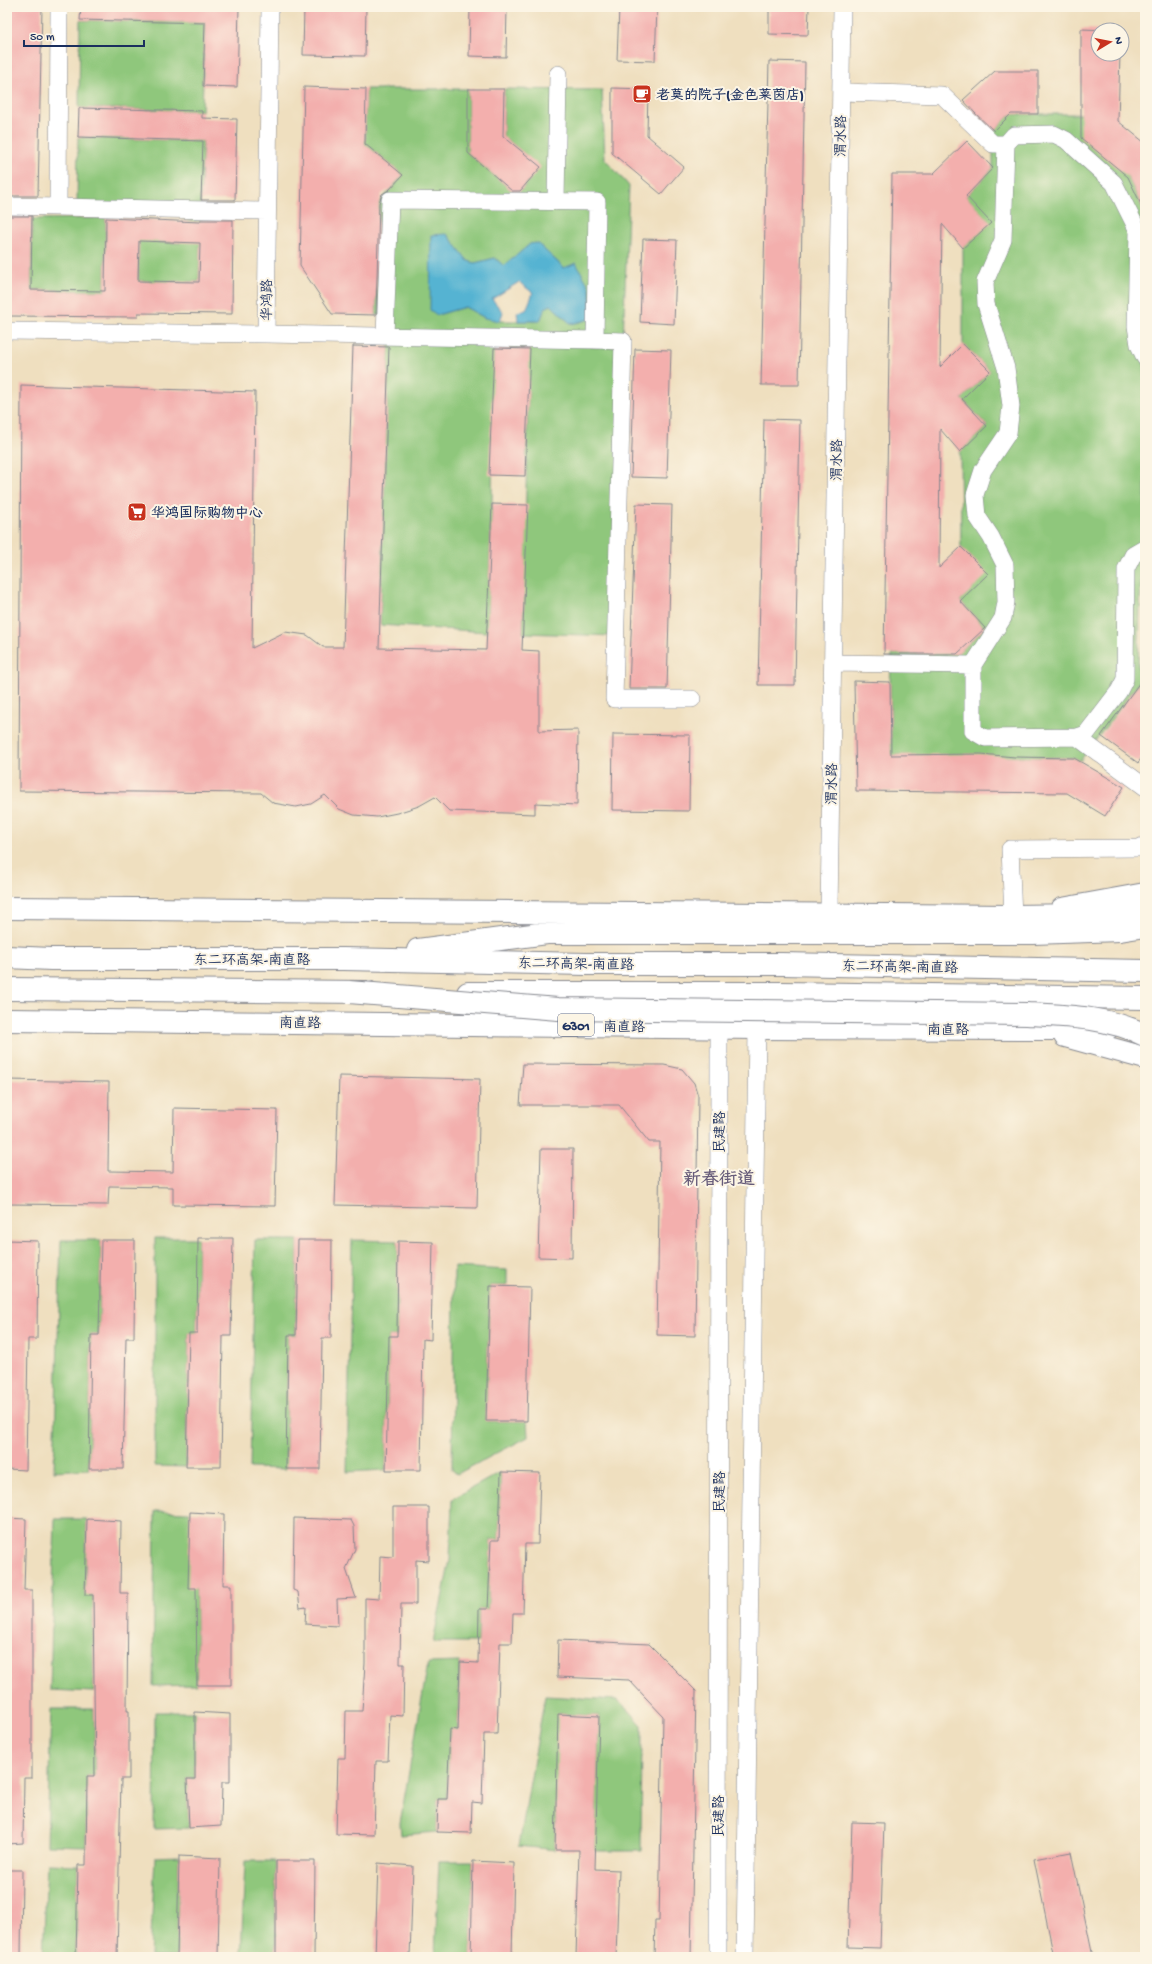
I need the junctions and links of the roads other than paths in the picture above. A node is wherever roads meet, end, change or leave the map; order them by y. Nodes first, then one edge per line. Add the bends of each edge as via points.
1 (59, 7) edge
2 (270, 7) edge
3 (842, 7) edge
4 (558, 74) dead end
5 (841, 92) junction
6 (1006, 144) junction
7 (556, 202) junction
8 (7, 206) edge
9 (58, 207) junction
10 (267, 211) junction
11 (7, 331) edge
12 (266, 334) junction
13 (385, 335) junction
14 (595, 340) junction
15 (1145, 358) edge
16 (1145, 548) edge
17 (833, 663) junction
18 (973, 665) junction
19 (692, 699) dead end
20 (1077, 737) junction
21 (1145, 787) edge
22 (1145, 845) edge
23 (1145, 894) edge
24 (7, 908) edge
25 (828, 914) junction
26 (1145, 914) edge
27 (1014, 916) junction
28 (1145, 926) edge
29 (7, 957) edge
30 (343, 959) junction
31 (1145, 971) edge
32 (7, 989) edge
33 (349, 992) junction
34 (1145, 998) edge
35 (7, 1020) edge
36 (719, 1027) junction
37 (1145, 1027) edge
38 (757, 1028) junction
39 (1043, 1029) junction
40 (1145, 1035) edge
41 (1145, 1058) edge
42 (718, 1957) edge
43 (745, 1957) edge

1 - 9 street
2 - 10 street, 华鸿路
3 - 5 street, 渭水路
4 - 7 street
5 - 6 street via 942,95 993,144
5 - 17 street, 渭水路
6 - 15 street via 1014,135 1054,134 1066,140 1114,183 1138,231 1136,326 1139,345
6 - 18 street via 1003,240 985,282 986,304 1006,368 1011,406 1008,433 983,470 975,495 977,516 1005,565 1006,602 1003,618
7 - 13 street via 390,200
7 - 14 street via 597,202
8 - 9 street
9 - 10 street
10 - 12 street, 华鸿路
11 - 12 street, 华鸿路
12 - 13 street
13 - 14 street
14 - 19 street via 623,341 614,698
16 - 20 street via 1133,555 1126,569 1125,679 1119,691 1086,734
17 - 18 street
17 - 25 street, 渭水路
18 - 20 street via 973,731 985,738
20 - 21 street
22 - 27 street via 1138,848 1010,849
23 - 27 main road
24 - 25 main road
25 - 27 main road
26 - 27 main road
28 - 30 main road via 1120,930 1033,933 547,933
29 - 30 main road, 东二环高架-南直路
30 - 31 main road, 东二环高架-南直路
32 - 33 main road, 东二环高架-南直路
33 - 34 main road, 东二环高架-南直路, bridge via 782,993
33 - 40 main road, bridge via 558,1009 1027,1014 1088,1017 1130,1028
35 - 36 main road, 南直路 / G301
36 - 38 main road, 南直路 / G301
36 - 42 street, 民建路
37 - 39 main road, 南直路 / G301
38 - 39 main road, 南直路 / G301
38 - 43 street, 民建路
39 - 41 main road

